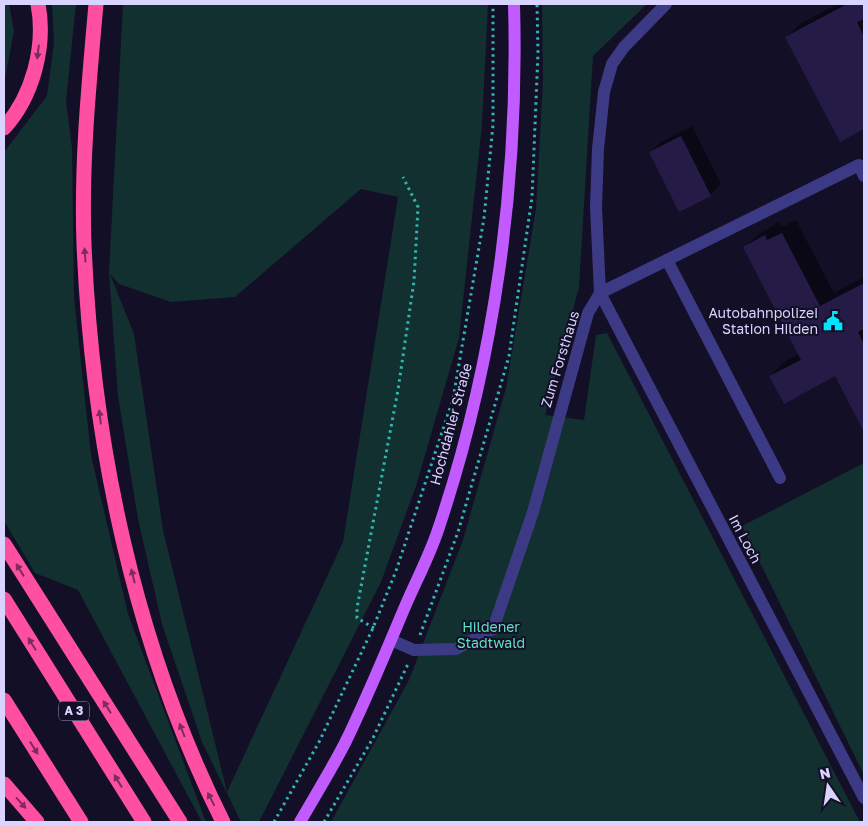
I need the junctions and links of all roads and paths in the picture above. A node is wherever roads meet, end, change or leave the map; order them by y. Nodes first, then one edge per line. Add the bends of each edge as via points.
1 (38, 4) edge
2 (96, 4) edge
3 (493, 4) edge
4 (514, 4) edge
5 (666, 4) edge
6 (4, 128) edge
7 (862, 168) edge
8 (403, 177) dead end
9 (668, 260) junction
10 (600, 293) junction
11 (780, 478) dead end
12 (4, 544) edge
13 (4, 600) edge
14 (373, 628) junction
15 (391, 640) junction
16 (414, 650) junction
17 (4, 700) edge
18 (4, 784) edge
19 (864, 798) edge
20 (38, 822) edge
21 (82, 822) edge
22 (144, 822) edge
23 (180, 822) edge
24 (223, 822) edge
25 (274, 822) edge
26 (300, 822) edge
27 (324, 822) edge

1 -> 6 highway via 39,56 27,93
24 -> 2 highway via 200,776 170,699 142,612 101,428 84,242 86,117
3 - 14 path via 493,125 484,218 453,399 396,571
4 - 15 main road, Hochdahler Straße via 513,139 502,256 482,368 438,531
5 - 10 street via 612,64 604,92 596,207
7 - 9 street
8 - 14 path via 418,207 414,281 398,390 359,586 356,618
9 - 10 street
9 - 11 street
10 - 16 street, Zum Forsthaus via 588,313 533,512 493,628 456,649
10 - 19 street, Im Loch
23 -> 12 highway
22 -> 13 highway, A 3
14 - 15 path
14 - 25 path via 319,742
15 - 16 street, Zum Forsthaus
15 - 26 main road, Hochdahler Straße via 344,744
16 - 27 path via 373,738
17 -> 21 highway
18 -> 20 highway

